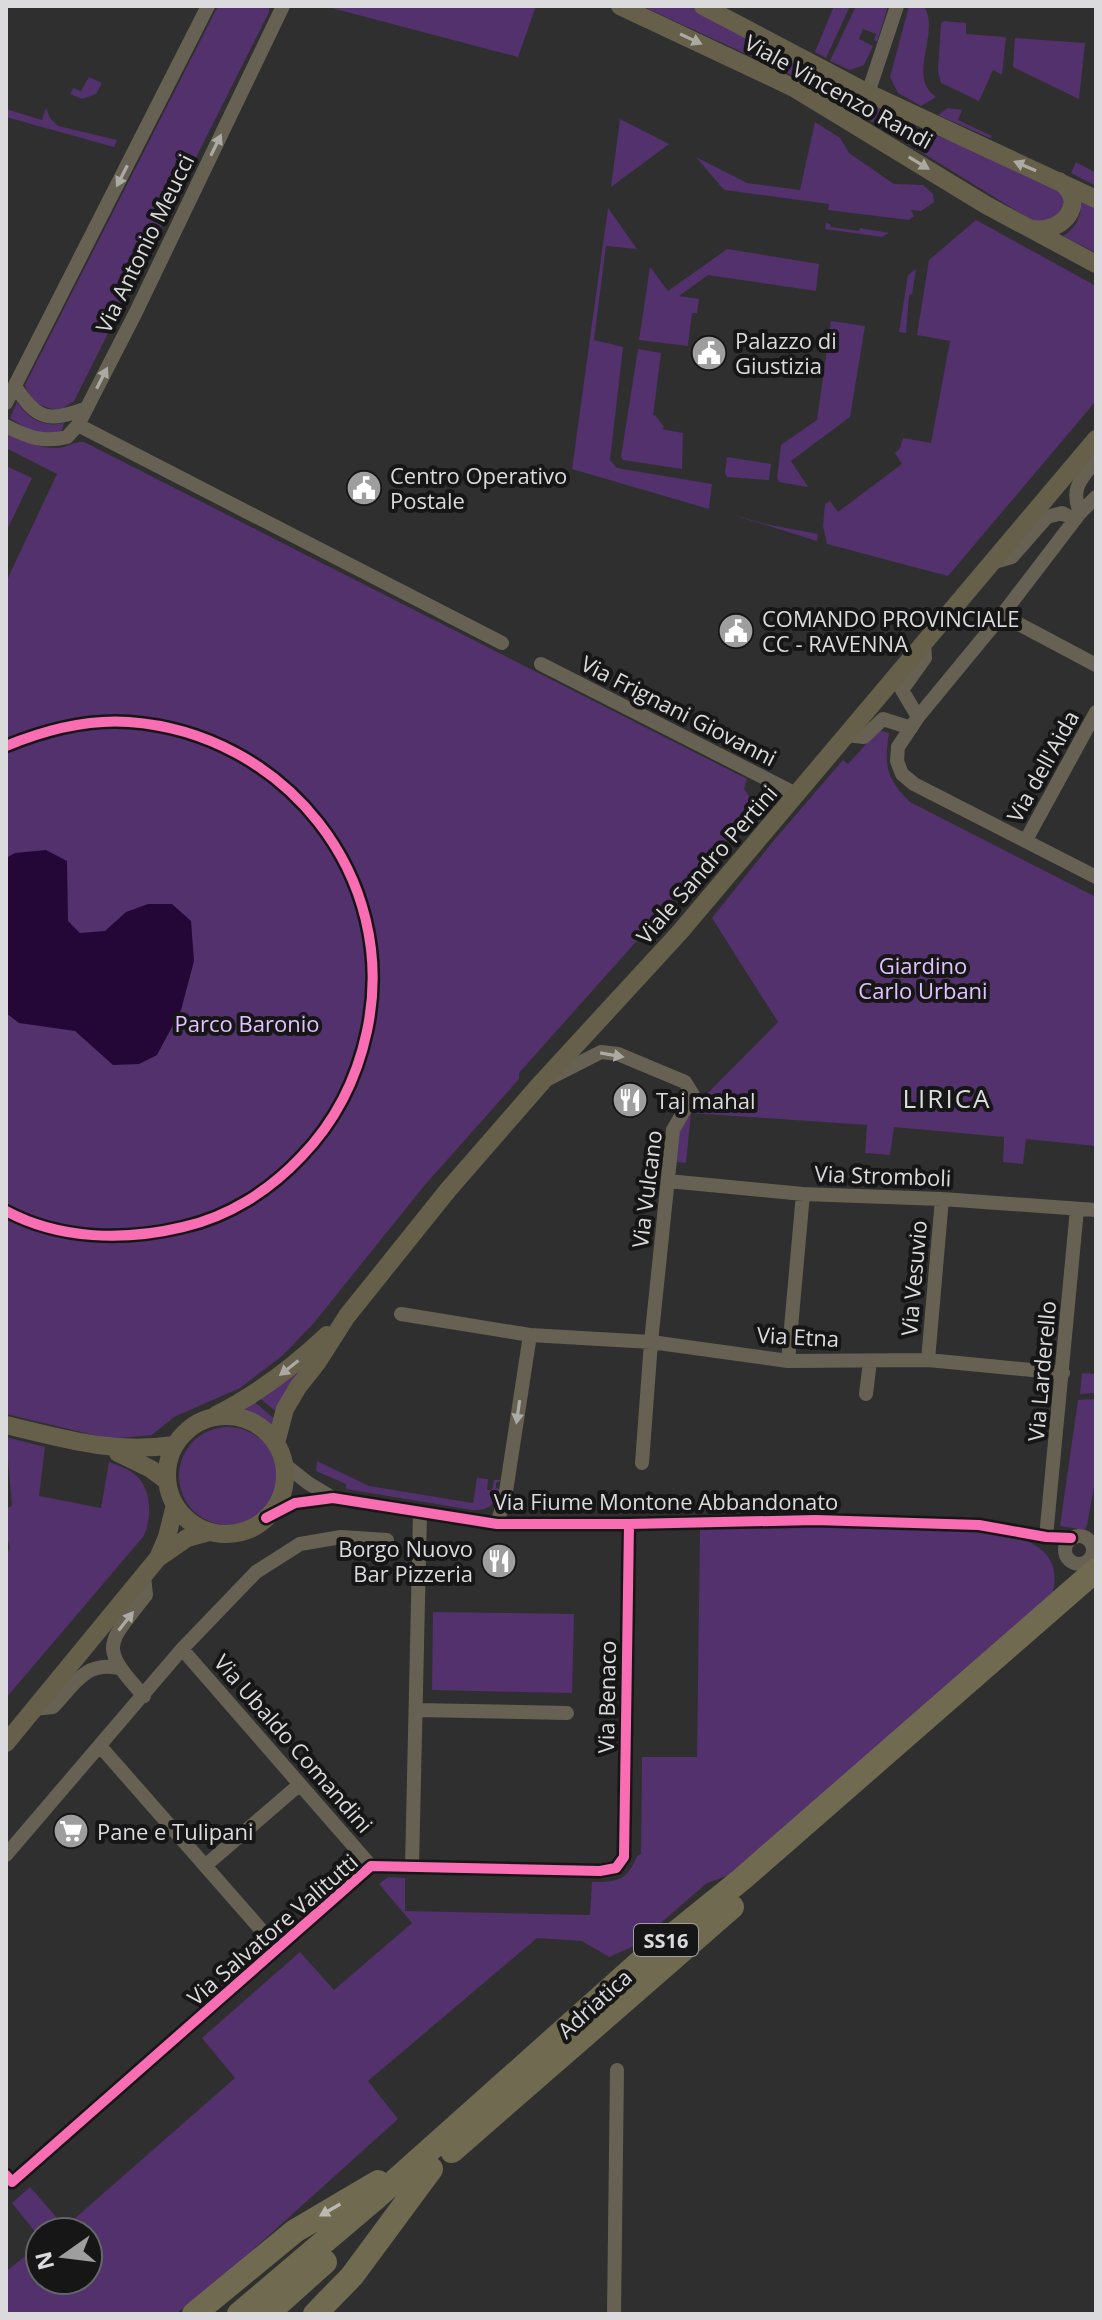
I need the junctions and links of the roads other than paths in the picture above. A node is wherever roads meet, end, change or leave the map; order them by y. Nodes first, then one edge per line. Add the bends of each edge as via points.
1 (208, 6) edge
2 (620, 6) edge
3 (703, 6) edge
4 (897, 6) edge
5 (281, 8) edge
6 (868, 93) junction
7 (1055, 179) junction
8 (1096, 199) edge
9 (1029, 228) junction
10 (1096, 264) edge
11 (15, 386) junction
12 (6, 403) edge
13 (87, 408) junction
14 (78, 425) junction
15 (6, 426) edge
16 (1096, 439) edge
17 (1096, 460) edge
18 (1096, 497) edge
19 (1078, 516) junction
20 (990, 563) junction
21 (1002, 615) junction
22 (924, 642) junction
23 (502, 643) dead end
24 (541, 664) dead end
25 (1096, 665) edge
26 (1096, 712) edge
27 (914, 723) junction
28 (845, 735) junction
29 (798, 795) junction
30 (1026, 840) junction
31 (1096, 877) edge
32 (542, 1082) junction
33 (668, 1181) junction
34 (803, 1194) junction
35 (942, 1199) junction
36 (1077, 1209) junction
37 (1096, 1210) edge
38 (401, 1314) dead end
39 (347, 1316) junction
40 (530, 1335) junction
41 (651, 1342) junction
42 (928, 1360) junction
43 (788, 1361) junction
44 (870, 1361) junction
45 (1063, 1373) junction
46 (866, 1394) dead end
47 (214, 1416) junction
48 (6, 1425) edge
49 (276, 1443) junction
50 (174, 1445) junction
51 (108, 1449) junction
52 (642, 1463) dead end
53 (284, 1464) junction
54 (167, 1481) junction
55 (333, 1498) junction
56 (175, 1505) junction
57 (420, 1513) junction
58 (266, 1518) junction
59 (497, 1524) junction
60 (629, 1524) junction
61 (209, 1532) junction
62 (1046, 1537) junction
63 (1071, 1538) junction
64 (387, 1540) dead end
65 (1065, 1554) junction
66 (158, 1558) junction
67 (1096, 1570) edge
68 (144, 1576) junction
69 (1096, 1591) edge
70 (182, 1649) junction
71 (118, 1668) junction
72 (144, 1696) junction
73 (34, 1709) junction
74 (417, 1710) junction
75 (567, 1713) dead end
76 (6, 1743) edge
77 (100, 1746) junction
78 (299, 1785) junction
79 (6, 1855) edge
80 (206, 1865) junction
81 (371, 1866) junction
82 (412, 1867) junction
83 (616, 1868) joint
84 (278, 1949) junction
85 (617, 2070) dead end
86 (426, 2163) junction
87 (9, 2178) edge
88 (194, 2314) edge
89 (239, 2314) edge
90 (267, 2314) edge
91 (315, 2314) edge
92 (614, 2314) edge

1 -> 11 street
2 -> 9 main road, Viale Vincenzo Randi via 794,88
3 - 6 main road, Viale Vincenzo Randi
4 - 6 street
13 -> 5 street, Via Antonio Meucci
7 -> 6 main road, Viale Vincenzo Randi
7 - 8 main road, Viale Vincenzo Randi
7 - 9 main road via 1071,195 1065,221 1053,228
9 - 10 main road, Viale Vincenzo Randi
11 - 12 street
11 - 13 street via 26,404 47,417
13 - 14 street, Via Antonio Meucci
14 - 15 street via 67,437 43,441
14 - 23 street
16 - 20 main road, Viale Sandro Pertini
17 - 19 street via 1077,486
18 - 19 street
19 - 20 street via 1047,517 1012,557
19 - 21 street
20 - 22 main road, Viale Sandro Pertini
21 - 25 street
21 - 27 street
22 - 27 street via 925,658 902,690
22 - 28 main road, Viale Sandro Pertini
24 - 29 street, Via Frignani Giovanni
26 - 30 street, Via dell'Aida
27 - 28 street via 883,719 864,737
27 - 30 street via 898,747 902,774
28 - 29 main road, Viale Sandro Pertini
29 - 32 main road, Viale Sandro Pertini
30 - 31 street
32 -> 33 street, Via Vulcano via 601,1052 685,1082 693,1095 673,1130
32 - 39 main road, Viale Sandro Pertini
33 - 34 street, Via Stromboli
33 - 41 street, Via Vulcano
34 - 35 street, Via Stromboli
34 - 43 street
35 - 36 street, Via Stromboli
35 - 42 street, Via Vesuvio
36 - 37 street, Via Stromboli
36 - 45 street, Via Larderello
38 - 40 street, Via Etna
39 -> 47 main road, Viale Sandro Pertini via 268,1385
39 - 49 main road, Viale Sandro Pertini via 285,1409
40 - 41 street, Via Etna
40 -> 59 street
41 - 43 street, Via Etna
41 - 52 street, Via Vulcano
42 - 44 street, Via Etna
42 - 45 street, Via Etna
43 - 44 street, Via Etna
44 - 46 street
45 - 62 street, Via Larderello
47 - 49 main road via 249,1420
47 - 50 main road via 191,1427
48 - 51 main road
49 - 53 main road
50 - 51 main road
50 - 54 main road
51 - 54 main road
53 - 55 street, Via Fiume Montone Abbandonato
53 - 58 main road via 285,1484
54 - 56 main road
55 - 57 street, Via Fiume Montone Abbandonato
55 - 58 street, Via Fiume Montone Abbandonato via 295,1503
56 - 61 main road
56 - 66 main road
57 - 59 street, Via Fiume Montone Abbandonato
57 - 74 street
58 - 61 main road via 240,1533
59 - 60 street, Via Fiume Montone Abbandonato
60 - 62 street, Via Fiume Montone Abbandonato via 830,1520 979,1525
60 - 83 street, Via Benaco via 624,1857
61 - 66 main road via 187,1538
62 - 63 street, Via Fiume Montone Abbandonato
62 - 65 street
63 - 65 street
63 - 65 street via 1088,1539 1092,1556 1080,1565
64 - 70 street via 341,1537 300,1544 256,1572
66 - 68 main road
67 - 86 highway, Adriatica / SS16 via 648,1955
71 -> 68 street via 112,1651 115,1636 146,1595
68 - 73 main road
69 - 86 highway, Adriatica / SS16
70 - 72 street
70 - 78 street, Via Ubaldo Comandini
71 - 72 street
71 - 73 street via 90,1668 53,1707
72 - 77 street
73 - 76 main road
74 - 75 street
74 - 82 street
77 - 79 street
77 - 80 street
78 - 80 street
78 - 81 street, Via Ubaldo Comandini
80 - 84 street
81 - 82 street, Via Salvatore Valitutti
81 - 84 street, Via Salvatore Valitutti
82 - 83 street, Via Salvatore Valitutti
84 - 87 street, Via Salvatore Valitutti
85 - 92 street
86 -> 88 highway, SS16 via 295,2231
86 - 89 highway, Adriatica / SS16
86 - 90 highway, Adriatica / SS16
86 - 91 highway, SS16 via 352,2276

